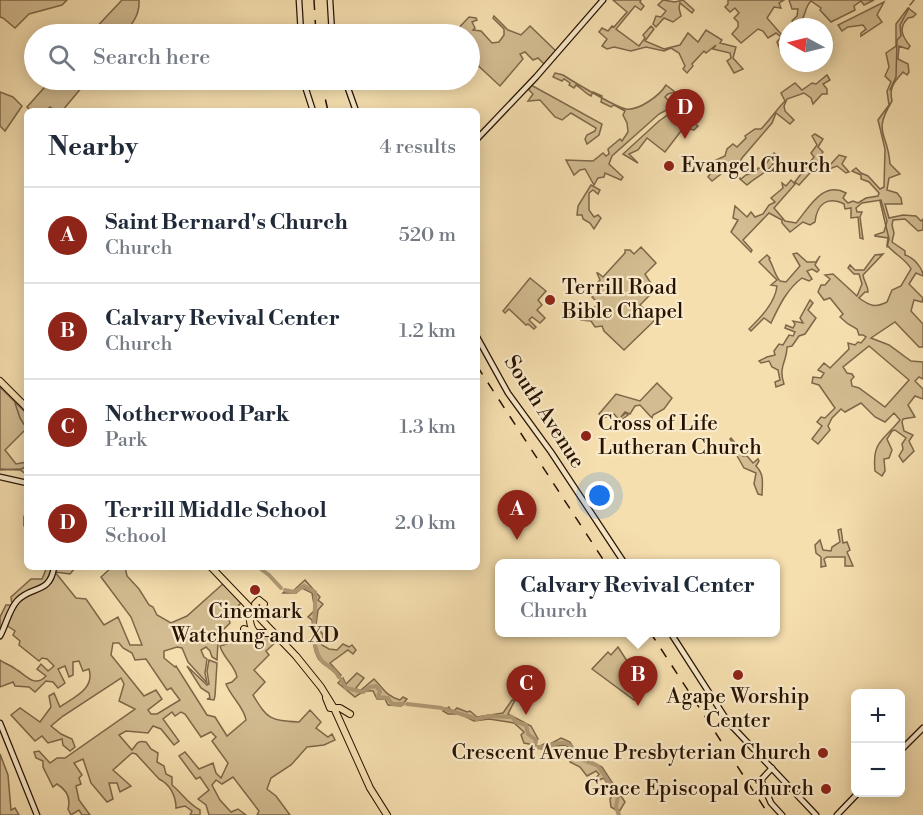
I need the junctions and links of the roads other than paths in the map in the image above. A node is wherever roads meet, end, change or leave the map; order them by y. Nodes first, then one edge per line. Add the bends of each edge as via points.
1 (299, 0) edge
2 (330, 0) edge
3 (603, 0) edge
4 (300, 24) edge
5 (331, 24) edge
6 (304, 90) edge
7 (349, 90) edge
8 (312, 108) edge
9 (355, 108) edge
10 (480, 136) edge
11 (480, 343) edge
12 (0, 382) edge
13 (24, 406) edge
14 (0, 477) edge
15 (24, 482) edge
16 (622, 559) edge
17 (53, 570) edge
18 (217, 570) edge
19 (217, 570) edge
20 (246, 603) junction
21 (254, 621) dead end
22 (265, 621) junction
23 (244, 629) dead end
24 (254, 632) junction
25 (275, 633) junction
26 (0, 636) edge
27 (673, 637) edge
28 (337, 707) junction
29 (0, 723) edge
30 (923, 728) edge
31 (905, 746) edge
32 (354, 767) dead end
33 (772, 768) junction
34 (362, 770) junction
35 (854, 797) edge
36 (386, 814) edge
37 (37, 815) edge
38 (782, 815) edge
39 (816, 815) edge
40 (837, 815) edge

1 - 4 main road
2 - 5 main road
3 - 10 main road
6 - 8 main road
7 - 9 main road
11 - 16 main road, South Avenue via 510,395
12 - 13 highway
14 - 15 main road
17 - 26 main road via 47,584 17,601
18 - 20 highway
19 - 22 highway via 261,610
20 - 22 highway
20 - 24 highway
21 - 22 highway via 253,628 258,630
22 - 25 highway
22 - 28 highway via 316,677
23 - 24 highway
24 - 25 highway
25 - 28 highway
27 - 33 main road via 725,718
28 - 34 highway
28 - 36 highway
29 - 37 main road
30 - 31 main road
32 - 34 highway
33 - 38 main road via 763,783 773,807
33 - 39 main road
34 - 36 highway
35 - 40 main road

